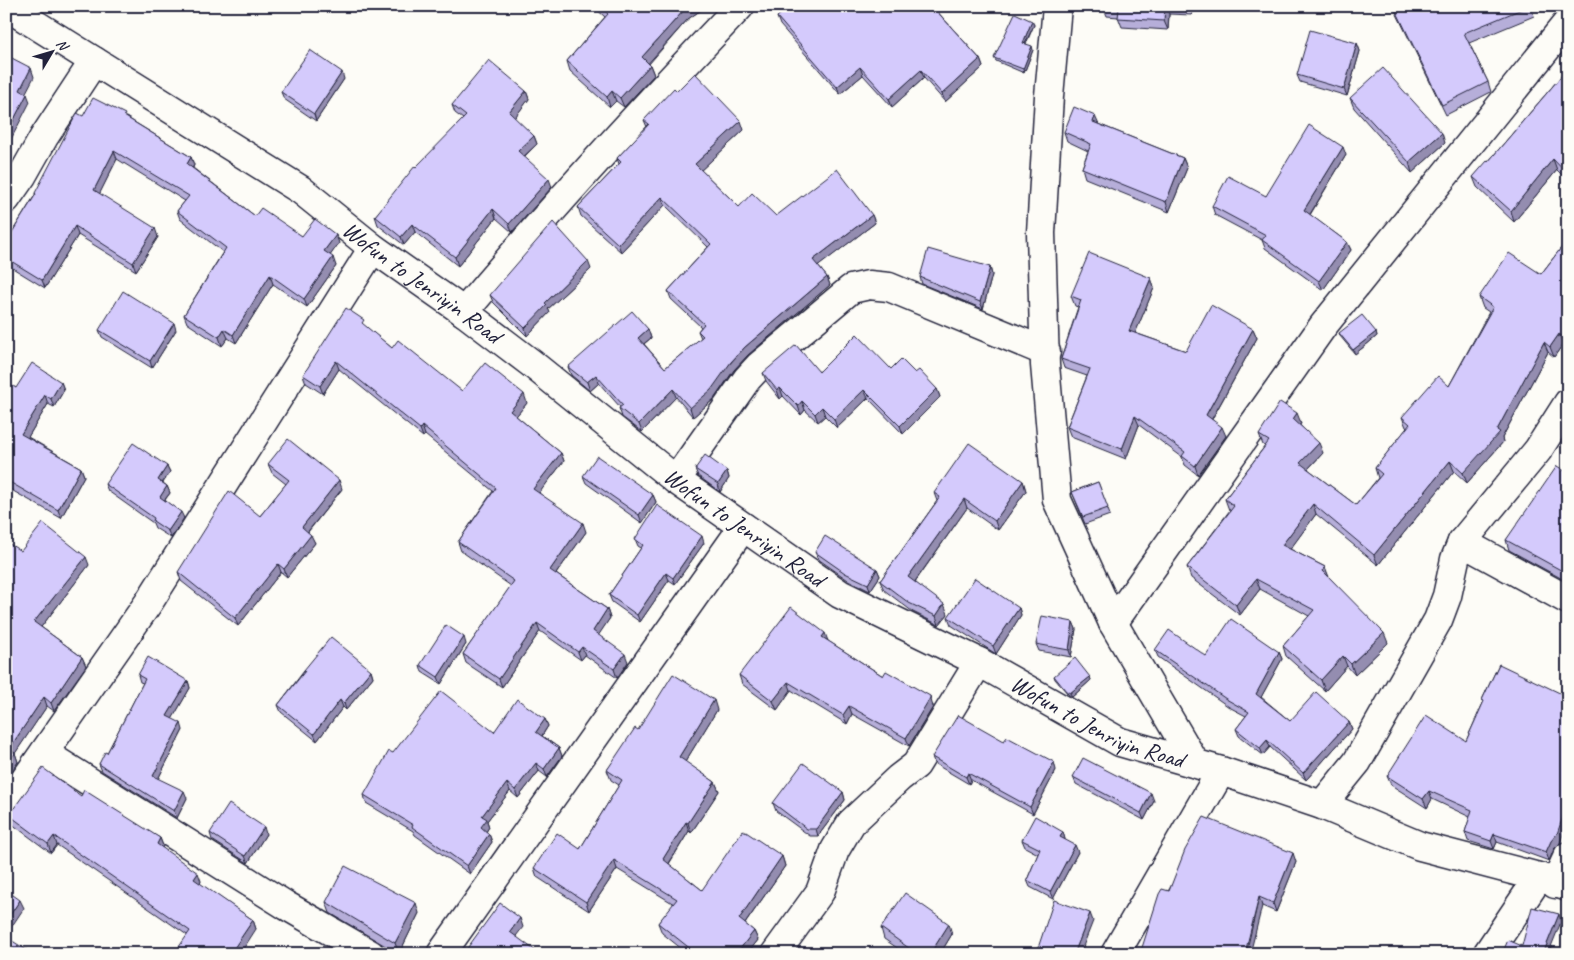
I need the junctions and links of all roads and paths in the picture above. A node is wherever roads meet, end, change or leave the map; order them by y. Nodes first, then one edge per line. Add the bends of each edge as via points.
1 (6, 6) edge
2 (740, 6) edge
3 (1057, 6) edge
4 (1560, 19) edge
5 (94, 61) junction
6 (6, 199) edge
7 (373, 248) junction
8 (464, 312) junction
9 (1046, 352) junction
10 (1568, 403) edge
11 (676, 480) junction
12 (743, 527) junction
13 (1462, 542) junction
14 (1568, 600) edge
15 (1113, 622) junction
16 (979, 662) junction
17 (44, 753) junction
18 (1195, 763) junction
19 (1221, 771) junction
20 (1322, 805) junction
21 (6, 807) edge
22 (1568, 856) edge
23 (1554, 883) edge
24 (370, 954) edge
25 (441, 954) edge
26 (775, 954) edge
27 (1115, 954) edge
28 (1487, 954) edge

1 - 5 street, Wofun to Jenriyin Road
2 - 8 street via 518,248
3 - 9 street via 1041,233
4 - 15 street via 1323,326
5 - 6 street
5 - 7 street, Wofun to Jenriyin Road via 301,190
7 - 8 street, Wofun to Jenriyin Road
7 - 17 street via 149,602
8 - 11 street, Wofun to Jenriyin Road
9 - 11 street via 889,287 869,285 851,290 747,379
9 - 15 street via 1057,500
10 - 13 street via 1538,450
11 - 12 street, Wofun to Jenriyin Road
12 - 16 street, Wofun to Jenriyin Road via 840,594
12 - 25 street
13 - 14 street
13 - 20 street via 1438,620 1357,762
15 - 18 street
16 - 18 street, Wofun to Jenriyin Road via 1120,742
16 - 26 street via 916,764 851,823 835,850 820,892
17 - 21 street
17 - 24 street via 287,906
18 - 19 street, Wofun to Jenriyin Road
19 - 20 street, Wofun to Jenriyin Road
19 - 27 street
20 - 23 street, Wofun to Jenriyin Road via 1420,846
22 - 23 street
23 - 28 street

